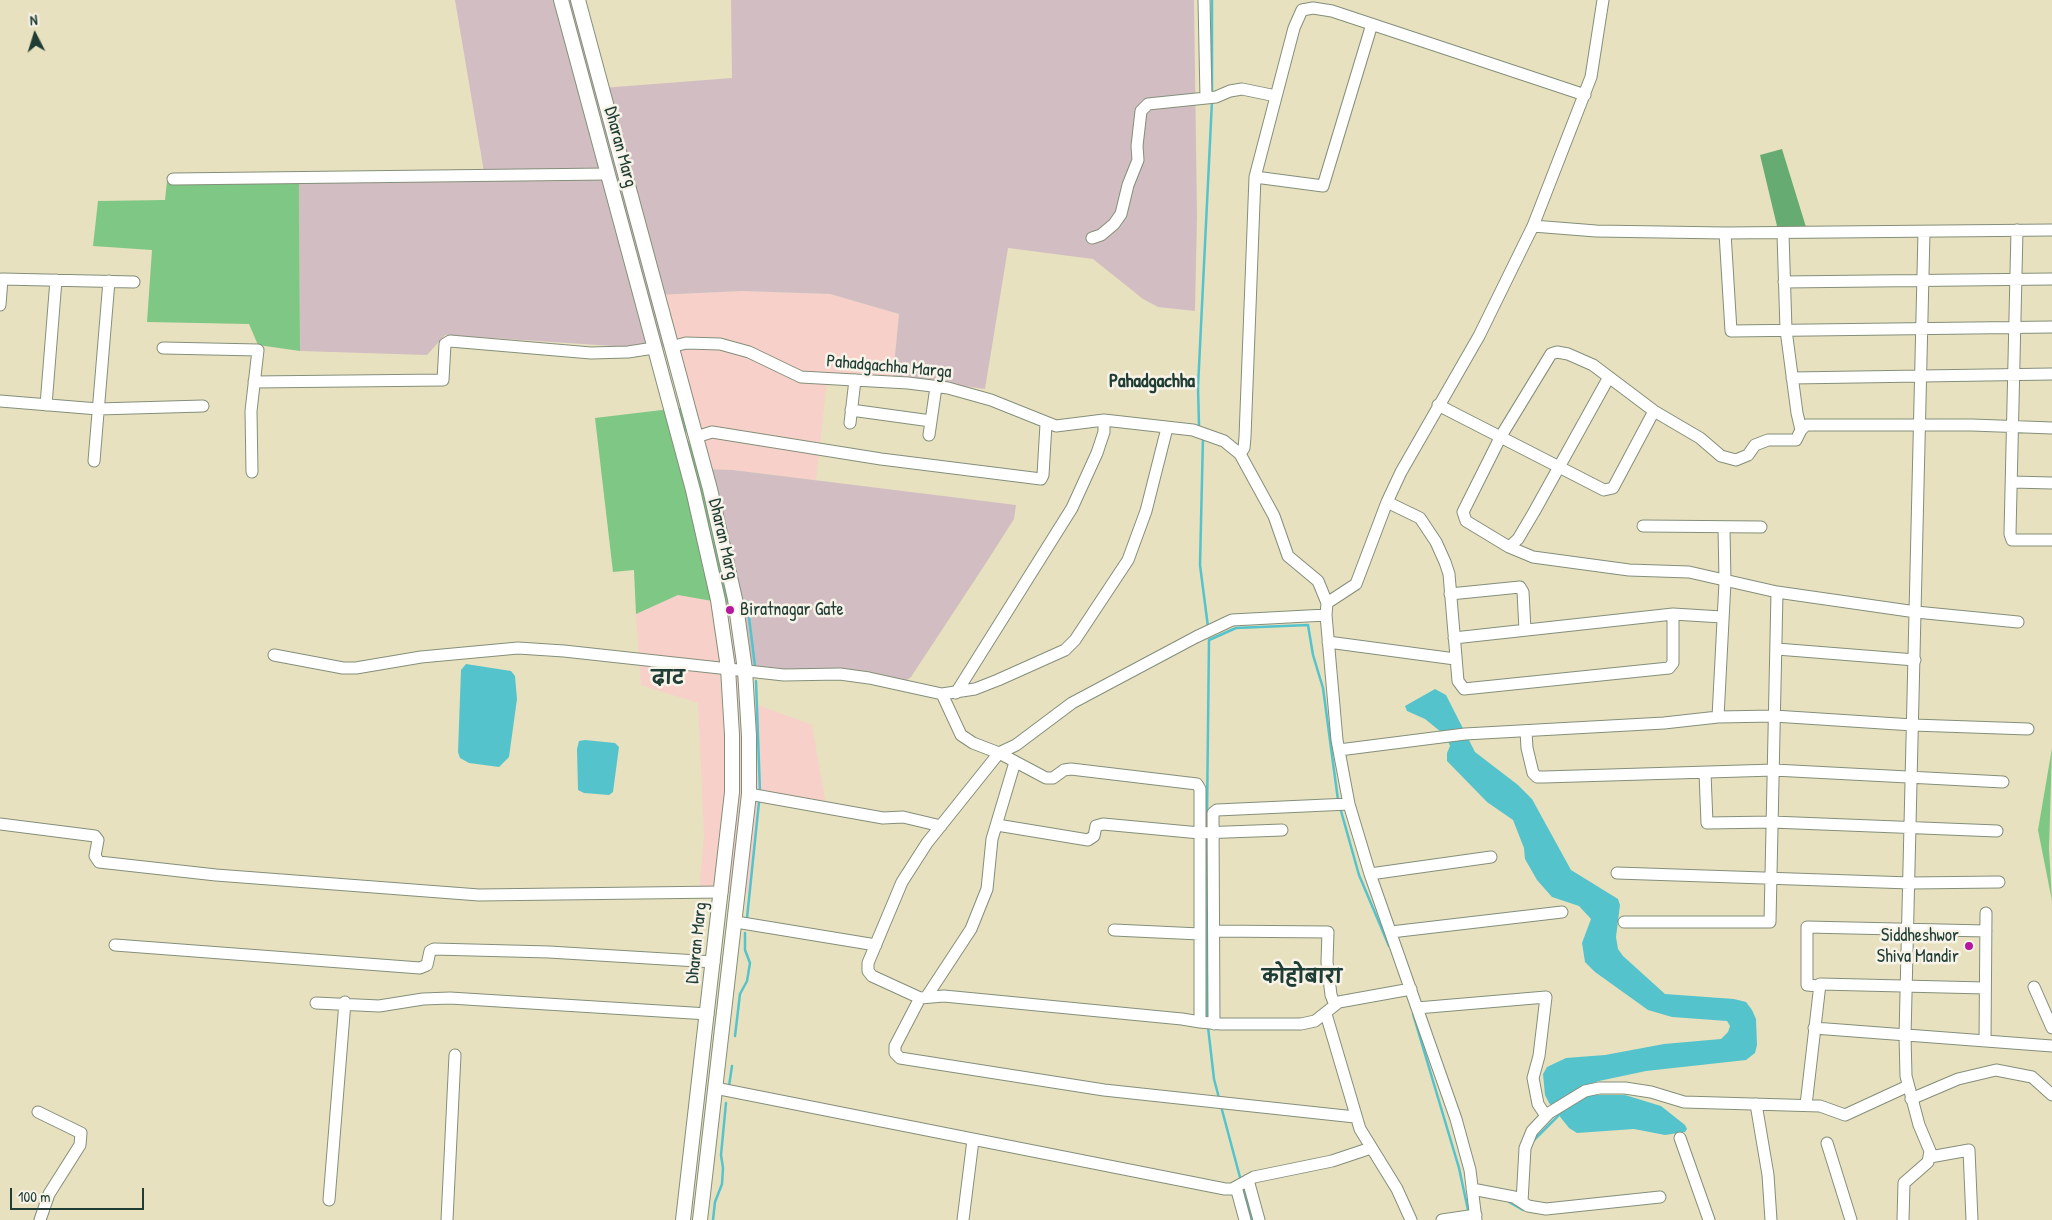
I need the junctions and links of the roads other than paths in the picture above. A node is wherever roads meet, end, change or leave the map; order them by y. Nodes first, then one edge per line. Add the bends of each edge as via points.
1 (561, 0) edge
2 (578, 0) edge
3 (1204, 0) edge
4 (1603, 0) edge
5 (1372, 24) junction
6 (1585, 95) junction
7 (1276, 96) junction
8 (1211, 98) junction
9 (607, 174) junction
10 (1255, 177) junction
11 (173, 180) dead end
12 (1533, 226) junction
13 (2017, 230) junction
14 (2052, 230) edge
15 (1924, 232) junction
16 (1725, 234) junction
17 (1782, 234) junction
18 (1092, 238) dead end
19 (2016, 278) junction
20 (2052, 278) edge
21 (1924, 279) junction
22 (56, 280) junction
23 (109, 281) junction
24 (134, 282) dead end
25 (1784, 282) junction
26 (0, 305) edge
27 (2016, 327) junction
28 (2052, 327) edge
29 (1923, 328) junction
30 (1786, 330) junction
31 (670, 347) junction
32 (163, 348) dead end
33 (654, 348) junction
34 (2014, 373) junction
35 (1921, 374) junction
36 (2052, 374) edge
37 (1609, 377) junction
38 (1792, 378) junction
39 (855, 380) junction
40 (254, 382) junction
41 (936, 387) junction
42 (0, 400) edge
43 (46, 405) junction
44 (1438, 405) junction
45 (203, 406) dead end
46 (98, 409) junction
47 (851, 410) junction
48 (1654, 411) junction
49 (1104, 420) junction
50 (931, 421) junction
51 (850, 423) dead end
52 (1046, 424) junction
53 (1920, 427) junction
54 (2013, 427) junction
55 (1167, 428) junction
56 (2052, 428) edge
57 (1801, 430) junction
58 (929, 435) dead end
59 (1501, 436) junction
60 (696, 437) junction
61 (1240, 454) junction
62 (94, 461) dead end
63 (1559, 467) junction
64 (252, 472) dead end
65 (2012, 482) junction
66 (2052, 483) edge
67 (1387, 502) junction
68 (1643, 526) dead end
69 (1724, 527) junction
70 (1761, 527) dead end
71 (2052, 540) edge
72 (1509, 547) junction
73 (1724, 582) junction
74 (1777, 592) junction
75 (1450, 594) junction
76 (1326, 609) junction
77 (1916, 612) junction
78 (1673, 614) junction
79 (1722, 617) junction
80 (2018, 622) dead end
81 (1525, 630) junction
82 (1454, 638) junction
83 (1328, 642) junction
84 (1777, 649) junction
85 (274, 655) dead end
86 (1455, 659) junction
87 (1915, 660) junction
88 (728, 668) junction
89 (745, 670) junction
90 (956, 693) junction
91 (942, 694) junction
92 (1774, 716) junction
93 (1718, 717) junction
94 (1913, 725) junction
95 (2028, 729) dead end
96 (1526, 731) junction
97 (1338, 750) junction
98 (999, 753) junction
99 (1015, 762) junction
100 (1774, 770) junction
101 (1705, 773) junction
102 (1912, 777) junction
103 (2003, 782) dead end
104 (749, 794) junction
105 (1349, 804) junction
106 (1772, 822) junction
107 (0, 824) edge
108 (996, 825) junction
109 (941, 826) junction
110 (1911, 826) junction
111 (1282, 830) dead end
112 (1997, 831) dead end
113 (1200, 832) junction
114 (1213, 832) junction
115 (1491, 857) dead end
116 (1617, 872) dead end
117 (1370, 874) junction
118 (1771, 877) junction
119 (1999, 882) dead end
120 (1910, 883) junction
121 (722, 892) junction
122 (1562, 912) dead end
123 (1986, 913) dead end
124 (736, 922) junction
125 (1624, 922) dead end
126 (1114, 930) dead end
127 (1909, 930) junction
128 (1214, 931) junction
129 (1986, 931) junction
130 (1391, 932) junction
131 (1200, 934) junction
132 (115, 945) dead end
133 (876, 945) junction
134 (714, 962) junction
135 (1819, 986) junction
136 (1907, 986) junction
137 (2034, 986) dead end
138 (1985, 988) junction
139 (1410, 989) junction
140 (923, 997) junction
141 (316, 1002) dead end
142 (345, 1002) junction
143 (1335, 1005) junction
144 (1417, 1008) junction
145 (708, 1014) junction
146 (1326, 1014) junction
147 (1200, 1022) junction
148 (1214, 1024) junction
149 (1814, 1028) junction
150 (2052, 1028) edge
151 (1906, 1036) junction
152 (1985, 1041) junction
153 (2052, 1046) edge
154 (455, 1055) dead end
155 (1908, 1086) junction
156 (715, 1088) junction
157 (2052, 1095) edge
158 (1911, 1099) junction
159 (1756, 1104) junction
160 (1806, 1105) junction
161 (38, 1112) dead end
162 (1548, 1115) junction
163 (1355, 1117) junction
164 (1680, 1138) dead end
165 (973, 1140) junction
166 (1827, 1144) dead end
167 (1371, 1148) junction
168 (1930, 1157) junction
169 (1248, 1180) junction
170 (1236, 1187) junction
171 (1472, 1189) junction
172 (1660, 1197) dead end
173 (329, 1200) dead end
174 (1522, 1202) junction
175 (1476, 1217) edge
176 (40, 1220) edge
177 (447, 1220) edge
178 (682, 1220) edge
179 (700, 1220) edge
180 (962, 1220) edge
181 (1245, 1220) edge
182 (1259, 1220) edge
183 (1412, 1220) edge
184 (1442, 1220) edge
185 (1709, 1220) edge
186 (1771, 1220) edge
187 (1851, 1220) edge
188 (1903, 1220) edge
189 (1972, 1220) edge

1 - 9 main road, Dharan Marg
2 - 31 main road, Dharan Marg
3 - 8 street
4 - 6 street via 1593,68
5 - 6 street
5 - 7 street via 1332,11 1302,10
5 - 10 street via 1322,186
6 - 12 street
7 - 8 street via 1242,90
7 - 10 street
8 - 18 street via 1153,102 1144,107 1139,124 1138,160 1121,214 1108,229
9 - 11 street
9 - 33 main road, Dharan Marg
10 - 61 street via 1245,437
12 - 16 street
12 - 44 street via 1479,336
13 - 14 street
13 - 15 street
13 - 19 street
15 - 17 street
15 - 21 street
16 - 17 street
16 - 30 street via 1731,331
17 - 25 street
19 - 20 street
19 - 21 street
19 - 27 street
21 - 25 street
21 - 29 street
22 - 23 street
22 - 26 street via 2,279
22 - 43 street
23 - 24 street
23 - 46 street
25 - 30 street
27 - 28 street
27 - 29 street
27 - 34 street
29 - 30 street
29 - 35 street
30 - 38 street
31 - 39 street, Pahadgachha Marga via 686,343 720,344 749,352 801,377
31 - 60 main road, Dharan Marg
32 - 40 street via 258,350
33 - 40 street via 600,353 450,341 445,344 443,380
33 - 88 main road, Dharan Marg via 695,499 718,600
34 - 35 street
34 - 36 street
34 - 54 street
35 - 38 street
35 - 53 street
37 - 48 street
37 - 59 street via 1568,354 1551,354
37 - 63 street
38 - 57 street
39 - 41 street, Pahadgachha Marga
39 - 47 street
40 - 64 street
41 - 50 street
41 - 52 street, Pahadgachha Marga via 991,400
42 - 43 street
43 - 46 street
44 - 59 street
44 - 67 street
45 - 46 street
46 - 62 street
47 - 50 street
47 - 51 street
48 - 57 street via 1700,438 1722,456 1736,460 1748,455 1755,445 1768,440 1796,440
48 - 63 street via 1613,488 1604,490
49 - 52 street, Pahadgachha Marga via 1056,426
49 - 55 street, Pahadgachha Marga
49 - 90 street via 1097,453 1072,508
50 - 58 street
52 - 60 street via 1041,479 881,459 712,432
53 - 54 street
53 - 57 street via 1806,425
53 - 77 street
54 - 56 street
54 - 65 street
55 - 61 street, Pahadgachha Marga via 1210,435
55 - 90 street via 1146,511 1128,560 1075,640 1064,650 998,680
59 - 63 street
59 - 72 street via 1463,512 1466,521
60 - 89 main road, Dharan Marg via 734,599
61 - 76 street, Pahadgachha Marga via 1274,516 1288,556 1318,581
63 - 72 street via 1518,539
65 - 66 street
65 - 71 street via 2011,539
67 - 75 street via 1426,524 1445,562
67 - 76 street via 1356,584
68 - 69 street
69 - 70 street
69 - 73 street
72 - 73 street via 1533,557 1562,562 1629,570 1689,572
73 - 74 street
73 - 79 street
74 - 77 street
74 - 84 street
75 - 81 street via 1520,587
75 - 82 street
76 - 83 street, Pahadgachha Marga
76 - 98 street via 1232,620 1072,702 1016,745
77 - 80 street
77 - 87 street
78 - 79 street
78 - 81 street
78 - 86 street via 1673,663 1669,668 1464,689 1458,681
79 - 93 street
81 - 82 street
82 - 86 street
83 - 86 street
83 - 97 street, Pahadgachha Marga
84 - 87 street
84 - 92 street
85 - 88 street via 356,668 421,657 518,648
87 - 94 street
88 - 89 street
88 - 121 main road, Dharan Marg via 732,792
89 - 91 street via 784,675 840,674
89 - 104 main road, Dharan Marg
90 - 91 street
91 - 98 street via 961,735
92 - 93 street
92 - 94 street
92 - 100 street
93 - 96 street
94 - 95 street
94 - 102 street
96 - 97 street via 1465,734
96 - 101 street via 1527,748 1537,777
97 - 105 street, Pahadgachha Marga
98 - 99 street
98 - 109 street
99 - 108 street
99 - 113 street via 1050,779 1071,769 1197,784 1200,789
100 - 101 street
100 - 102 street
100 - 106 street
101 - 106 street via 1707,822
102 - 103 street
102 - 110 street
104 - 109 street via 883,818 904,817
104 - 124 main road, Dharan Marg
105 - 114 street via 1217,810 1213,813
105 - 117 street, Pahadgachha Marga
106 - 110 street
106 - 118 street
107 - 121 street via 95,836 98,840 95,856 98,862 216,875 479,895
108 - 113 street via 1088,840 1093,838 1096,826 1103,824
108 - 140 street via 987,889 971,929
109 - 133 street via 892,900
110 - 112 street
110 - 120 street
111 - 114 street
113 - 114 street
113 - 131 street
114 - 128 street
115 - 117 street
116 - 118 street
117 - 130 street, Pahadgachha Marga
118 - 120 street
118 - 125 street via 1770,922
119 - 120 street
120 - 127 street
121 - 134 main road, Dharan Marg
122 - 130 street
123 - 129 street
124 - 133 street
124 - 156 main road, Dharan Marg
126 - 131 street
127 - 129 street
127 - 135 street via 1807,927 1807,985
127 - 136 street
128 - 143 street via 1328,932 1327,962
128 - 148 street
129 - 138 street
130 - 139 street, Pahadgachha Marga
131 - 147 street
132 - 134 street via 420,968 427,965 430,951 434,949
133 - 140 street via 868,963 872,976
134 - 145 main road, Dharan Marg
135 - 136 street
135 - 149 street
136 - 138 street
136 - 151 street
137 - 150 street
138 - 152 street
139 - 143 street
139 - 144 street, Pahadgachha Marga
140 - 147 street
140 - 163 street via 895,1046 900,1058 1104,1090
141 - 142 street
142 - 145 street via 379,1006 450,998
142 - 173 street
143 - 146 street
144 - 162 street via 1546,997 1533,1078 1538,1104
144 - 171 street, Pahadgachha Marga via 1456,1119
145 - 178 main road, Dharan Marg
146 - 148 street via 1316,1021 1300,1024
146 - 163 street
147 - 148 street
149 - 151 street
149 - 160 street
151 - 152 street
151 - 155 street
152 - 153 street
154 - 177 street
155 - 158 street
155 - 160 street via 1845,1115 1820,1106
156 - 165 street
156 - 179 main road, Dharan Marg
157 - 158 street via 2032,1077 1996,1070 1958,1079
158 - 168 street
159 - 160 street
159 - 162 street via 1684,1102 1651,1092 1591,1089
159 - 186 street via 1768,1175
161 - 176 street via 81,1133 80,1145 49,1194
162 - 174 street via 1532,1131 1525,1148
163 - 167 street
164 - 185 street
165 - 170 street via 1226,1189
165 - 180 street
166 - 187 street
167 - 169 street via 1332,1161
167 - 183 street
168 - 188 street via 1904,1183
168 - 189 street via 1969,1150
169 - 170 street
169 - 182 street
170 - 181 street
171 - 174 street via 1514,1197
171 - 175 street, Pahadgachha Marga
172 - 174 street via 1546,1209
175 - 184 street

